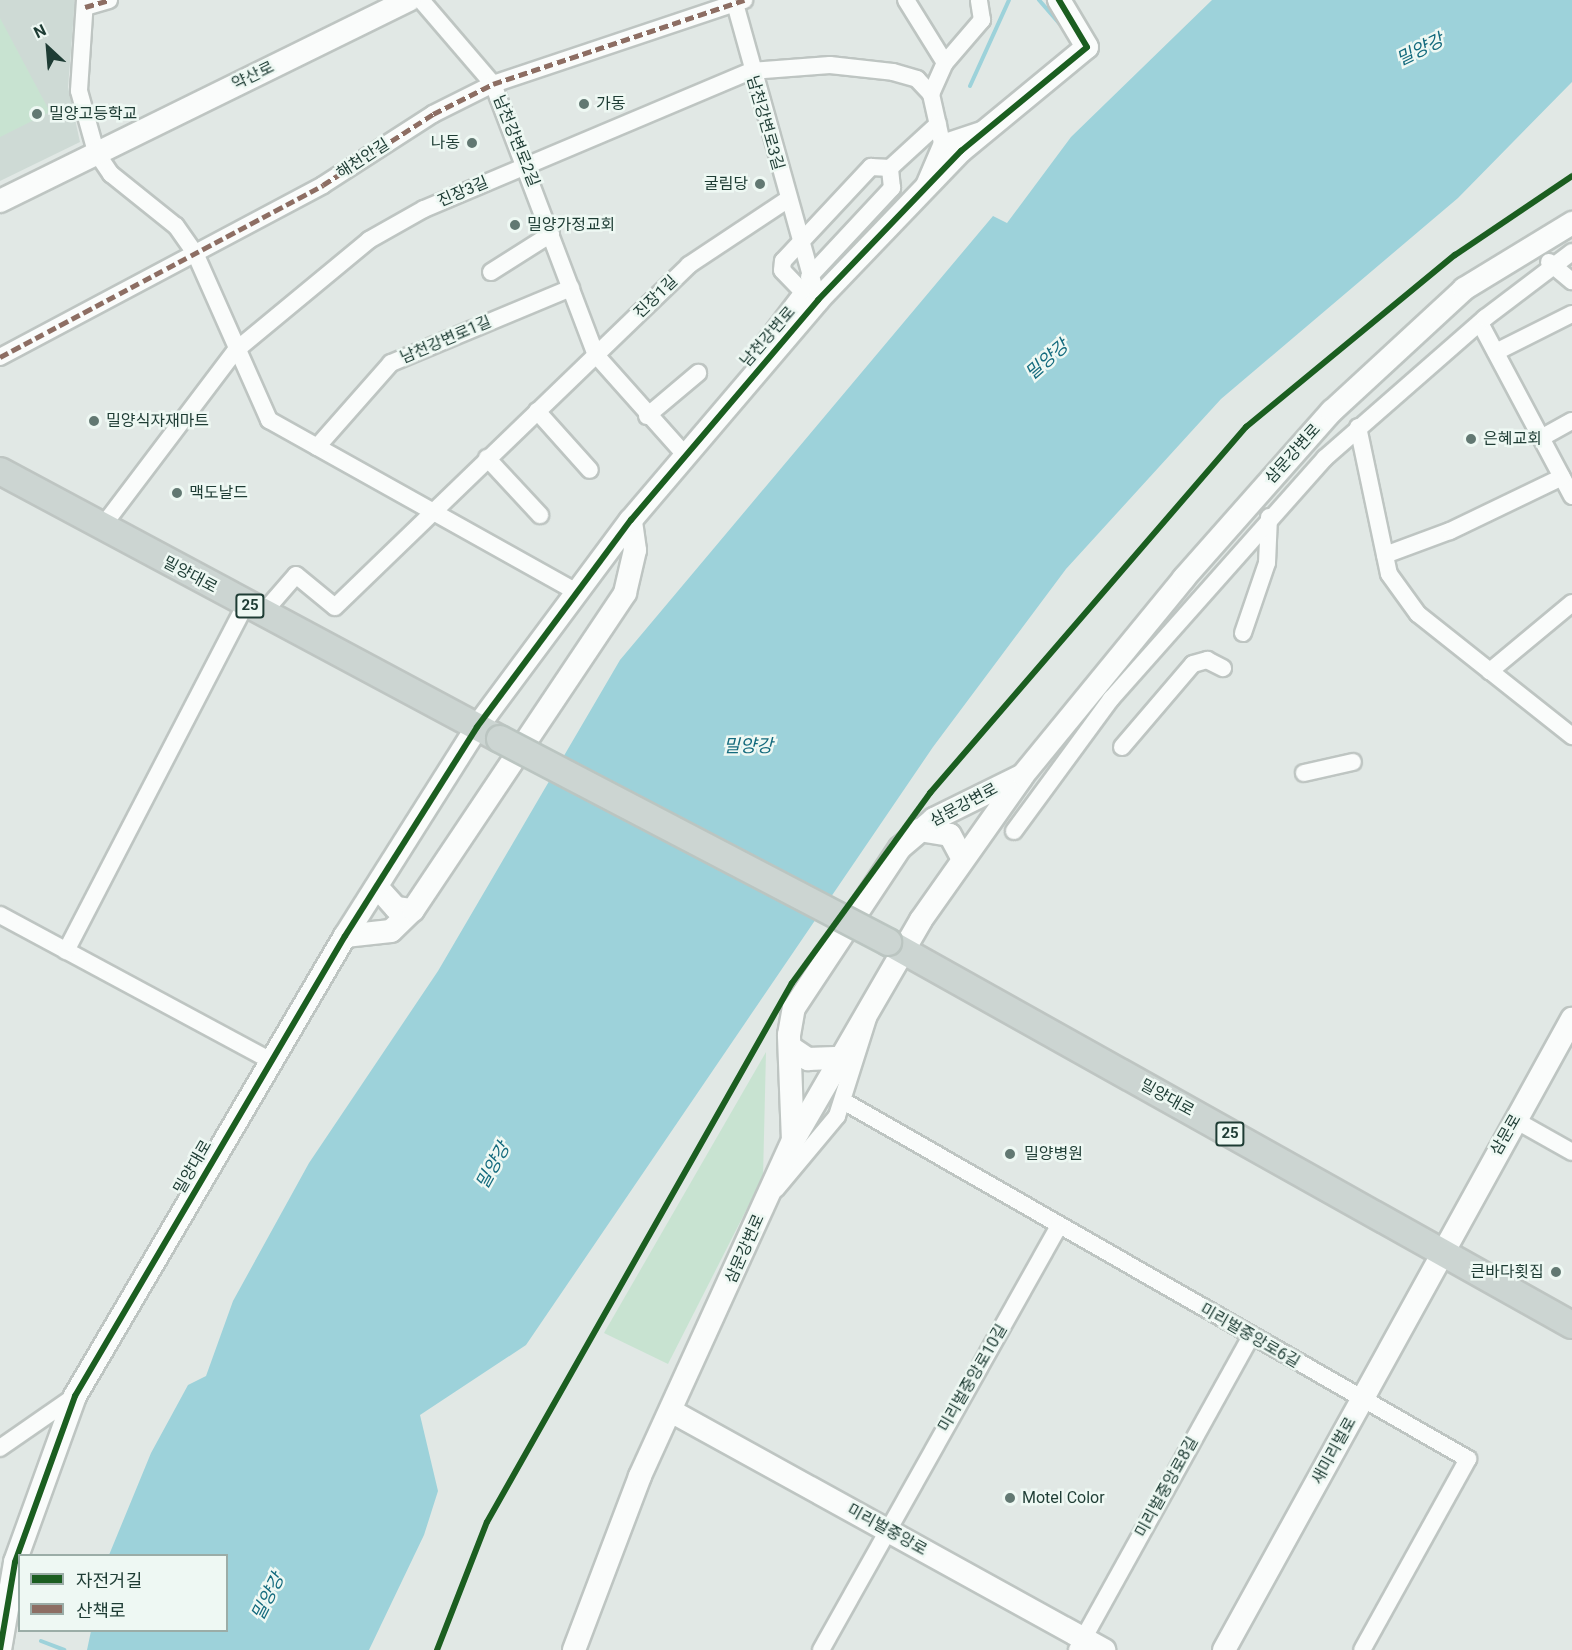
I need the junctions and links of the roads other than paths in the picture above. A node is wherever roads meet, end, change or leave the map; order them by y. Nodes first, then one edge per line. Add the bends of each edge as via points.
1 (109, 0) edge
2 (421, 0) edge
3 (738, 0) edge
4 (906, 0) edge
5 (979, 0) edge
6 (1059, 0) edge
7 (400, 2) edge
8 (85, 4) edge
9 (945, 63) junction
10 (751, 70) junction
11 (493, 84) junction
12 (931, 94) junction
13 (938, 124) junction
14 (990, 127) junction
15 (942, 143) junction
16 (96, 152) junction
17 (526, 165) junction
18 (890, 168) junction
19 (921, 192) junction
20 (787, 200) junction
21 (0, 201) edge
22 (1572, 223) edge
23 (551, 234) junction
24 (800, 244) junction
25 (1572, 252) edge
26 (195, 253) junction
27 (1552, 265) junction
28 (491, 272) dead end
29 (809, 277) junction
30 (1572, 281) edge
31 (571, 288) junction
32 (818, 300) junction
33 (1572, 314) edge
34 (1480, 323) junction
35 (235, 351) junction
36 (758, 351) dead end
37 (1496, 352) junction
38 (596, 355) junction
39 (0, 357) edge
40 (698, 373) dead end
41 (537, 411) junction
42 (647, 416) junction
43 (1572, 421) edge
44 (1358, 427) junction
45 (1541, 438) junction
46 (317, 447) junction
47 (685, 455) junction
48 (487, 458) junction
49 (590, 470) dead end
50 (0, 471) edge
51 (1562, 477) junction
52 (1572, 496) edge
53 (431, 512) junction
54 (540, 515) dead end
55 (1269, 517) junction
56 (631, 520) junction
57 (102, 527) junction
58 (1385, 555) junction
59 (595, 569) junction
60 (578, 593) junction
61 (625, 593) junction
62 (1572, 603) edge
63 (254, 609) junction
64 (1243, 633) dead end
65 (1223, 668) dead end
66 (1490, 671) junction
67 (477, 727) junction
68 (1572, 735) edge
69 (1122, 747) dead end
70 (1353, 762) dead end
71 (1304, 773) dead end
72 (1023, 775) junction
73 (919, 830) junction
74 (1014, 831) dead end
75 (961, 856) junction
76 (378, 888) junction
77 (413, 910) junction
78 (0, 915) edge
79 (345, 936) junction
80 (896, 946) junction
81 (66, 951) junction
82 (870, 1011) junction
83 (1572, 1019) edge
84 (790, 1047) junction
85 (842, 1058) junction
86 (271, 1061) junction
87 (845, 1102) junction
88 (1515, 1120) junction
89 (793, 1141) junction
90 (1572, 1152) edge
91 (769, 1196) junction
92 (1059, 1226) junction
93 (1440, 1251) junction
94 (1572, 1325) edge
95 (1251, 1336) junction
96 (75, 1396) junction
97 (1362, 1399) junction
98 (671, 1411) junction
99 (0, 1448) edge
100 (887, 1530) junction
101 (1080, 1644) edge
102 (0, 1650) edge
103 (574, 1650) edge
104 (821, 1650) edge
105 (1104, 1650) edge
106 (1224, 1650) edge
107 (1362, 1650) edge

1 - 8 street
2 - 11 street, 남천강변로2길
3 - 10 street, 남천강변로3길
3 - 11 street, 해천안길
4 - 9 street
5 - 9 street via 982,20
6 - 14 street, 남천강변로 via 1087,47
7 - 16 street, 약산로
8 - 16 street via 78,91
9 - 12 street
10 - 12 street, 진장3길 via 830,65 893,72 917,80
10 - 17 street, 진장3길
10 - 20 street, 남천강변로3길
11 - 17 street, 남천강변로2길
11 - 26 street, 해천안길
12 - 13 street
13 - 15 street
13 - 18 street
14 - 15 street
14 - 19 street, 남천강변로
15 - 19 street
16 - 21 street, 약산로
16 - 26 street via 111,174 176,226
17 - 23 street, 남천강변로2길
17 - 35 street, 진장3길 via 369,240
18 - 24 street via 871,167
18 - 29 street via 892,188
19 - 32 street, 남천강변로
20 - 24 street, 남천강변로3길
20 - 38 street, 진장1길 via 689,265
22 - 72 street, 삼문강변로 via 1464,289 1332,411 1184,578
23 - 28 street
23 - 31 street, 남천강변로2길
24 - 29 street, 남천강변로3길
24 - 36 street via 782,270 803,292
25 - 27 street
26 - 35 street
26 - 39 street, 해천안길
27 - 30 street
27 - 34 street
29 - 32 street, 남천강변로3길
31 - 38 street, 남천강변로2길
31 - 46 street, 남천강변로1길 via 391,363
32 - 47 street, 남천강변로
33 - 37 street
34 - 37 street
34 - 44 street
35 - 46 street via 268,420
35 - 57 street, 진장3길
37 - 45 street
38 - 41 street, 진장1길
38 - 42 street, 남천강변로2길
40 - 42 street
41 - 48 street, 진장1길
41 - 49 street
42 - 47 street, 남천강변로2길
43 - 45 street
44 - 55 street
44 - 58 street
45 - 51 street
46 - 53 street
47 - 56 street, 남천강변로
48 - 53 street, 진장1길
48 - 54 street
50 - 57 main road, 밀양대로 / 25
51 - 52 street
51 - 58 street via 1450,531
53 - 60 street
53 - 63 street, 진장1길 via 335,607 296,575
55 - 64 street via 1267,563
55 - 74 street via 1111,699
56 - 59 street, 남천강변로
56 - 61 street via 635,550
57 - 63 main road, 밀양대로 / 25
58 - 66 street via 1389,574 1418,614
59 - 60 street, 남천강변로
59 - 61 street via 613,575
60 - 67 street, 남천강변로
61 - 77 street
62 - 66 street
63 - 67 main road, 밀양대로 / 25
63 - 81 street
65 - 69 street via 1207,660 1194,664
66 - 68 street
67 - 76 street, 밀양대로
67 - 80 main road, 밀양대로 / 25, bridge
70 - 71 street
72 - 73 street, 삼문강변로
72 - 75 street
73 - 75 street via 950,835
73 - 84 street, 삼문강변로 via 900,848 803,990 791,1020
75 - 80 street
76 - 77 street via 396,908
76 - 79 street, 밀양대로
77 - 79 street via 391,931
78 - 81 street
79 - 86 street, 밀양대로
80 - 82 street
80 - 93 main road, 밀양대로 / 25
81 - 86 street
82 - 85 street
82 - 87 street
83 - 88 street, 삼문로
84 - 85 street via 808,1059
84 - 89 street, 삼문강변로
85 - 89 street
86 - 96 street, 밀양대로
87 - 91 street
87 - 92 street, 미리벌중앙로6길
88 - 90 street
88 - 93 street, 삼문로
89 - 91 street, 삼문강변로
91 - 98 street, 삼문강변로
92 - 95 street, 미리벌중앙로6길
92 - 100 street, 미리벌중앙로10길
93 - 94 main road, 밀양대로 / 25
93 - 97 street, 새미리벌로
95 - 97 street, 미리벌중앙로6길
95 - 101 street, 미리벌중앙로8길
96 - 99 street
96 - 102 street, 밀양대로 via 15,1562
97 - 106 street, 새미리벌로
97 - 107 street, 미리벌중앙로6길 via 1468,1459
98 - 100 street, 미리벌중앙로
98 - 103 street, 삼문강변로
100 - 101 street, 미리벌중앙로
100 - 104 street, 미리벌중앙로10길
101 - 105 street, 미리벌중앙로

